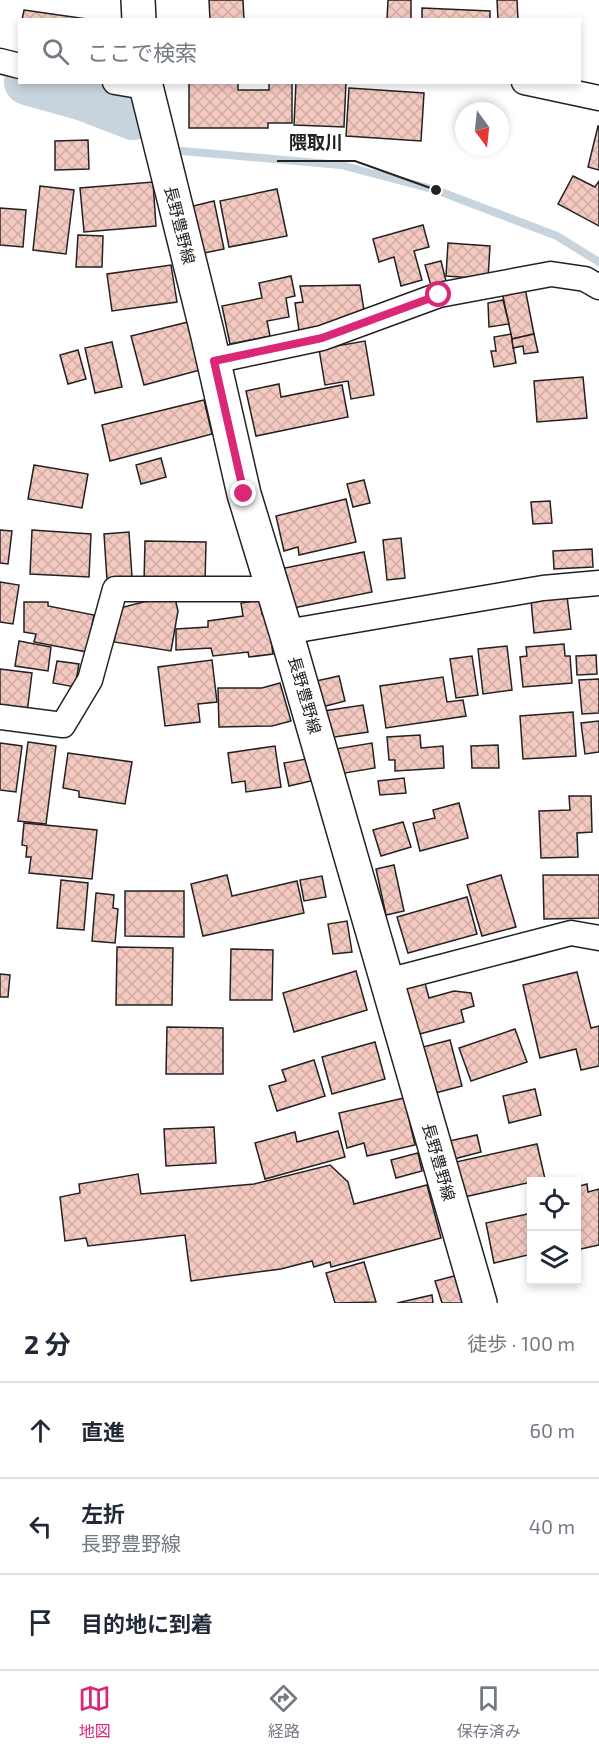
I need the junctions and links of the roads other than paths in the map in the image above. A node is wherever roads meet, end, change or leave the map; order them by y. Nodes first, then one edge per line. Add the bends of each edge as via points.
1 (138, 0) edge
2 (139, 18) edge
3 (0, 61) edge
4 (18, 66) edge
5 (135, 84) edge
6 (533, 84) edge
7 (599, 98) edge
8 (599, 287) edge
9 (214, 361) junction
10 (599, 583) edge
11 (274, 589) junction
12 (286, 632) junction
13 (0, 717) edge
14 (599, 938) edge
15 (387, 981) junction
16 (480, 1303) edge

1 - 2 main road
3 - 4 street
5 - 9 main road, 長野豊野線
6 - 7 street
8 - 9 street via 585,279 551,274 439,295 322,338
9 - 11 main road, 長野豊野線 via 244,494
10 - 12 street via 543,588
11 - 12 main road, 長野豊野線
11 - 13 street via 115,589 90,680 63,725
12 - 15 main road, 長野豊野線
14 - 15 street via 571,933
15 - 16 main road, 長野豊野線

